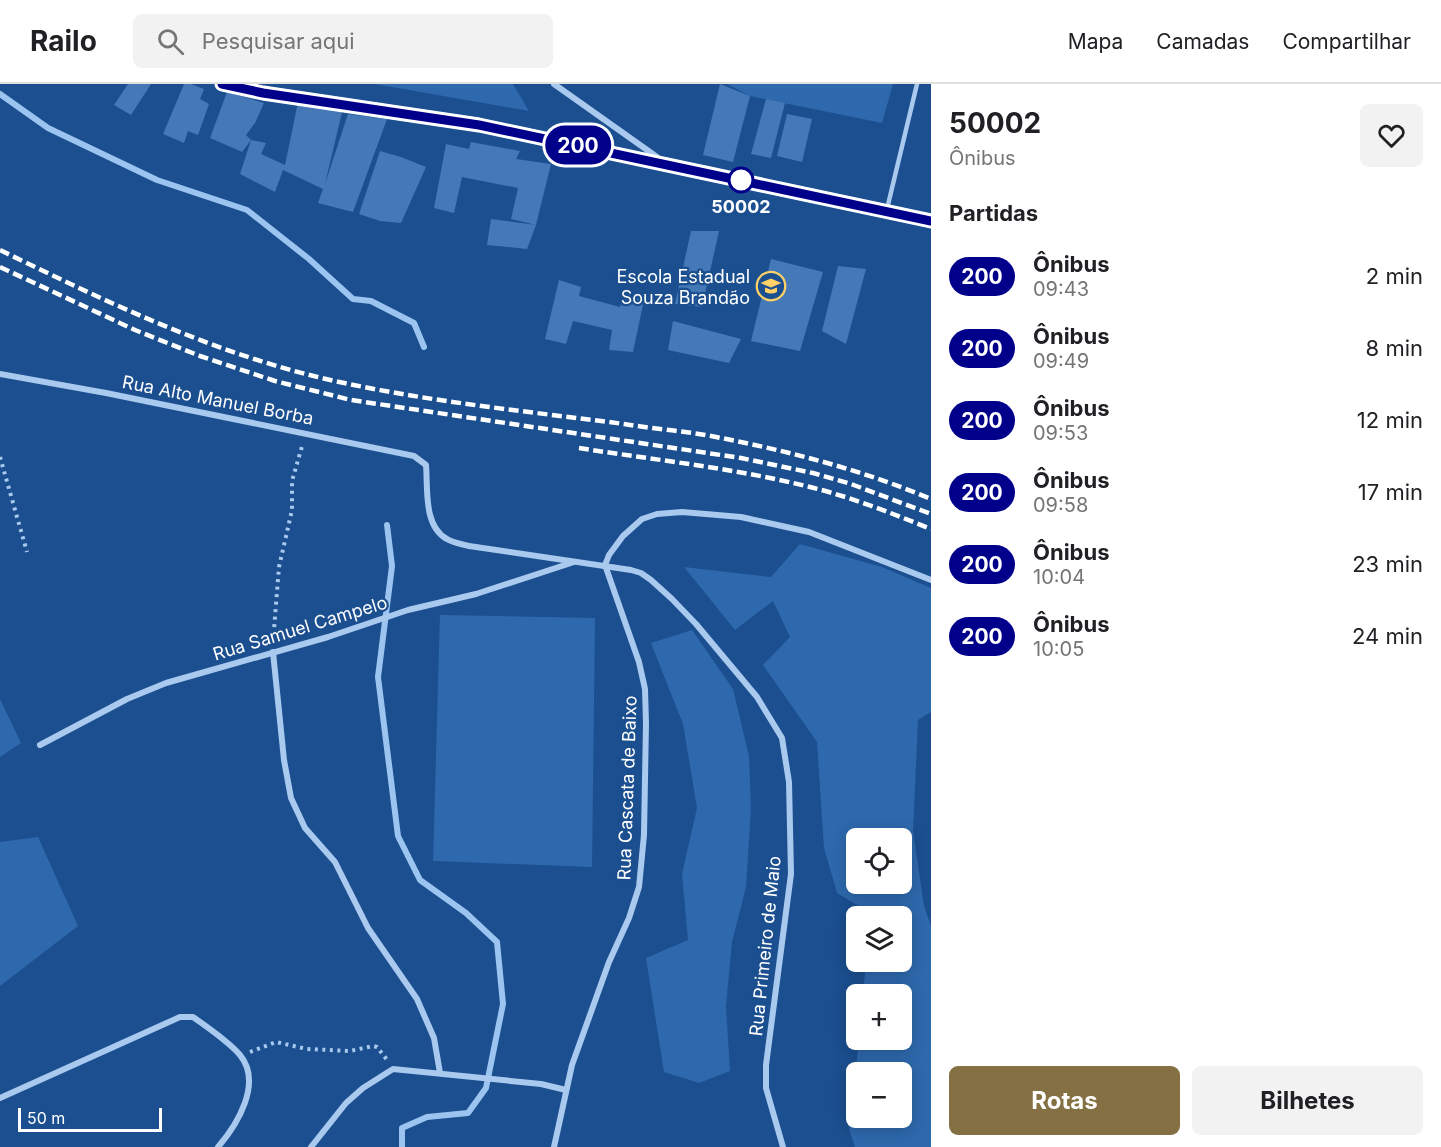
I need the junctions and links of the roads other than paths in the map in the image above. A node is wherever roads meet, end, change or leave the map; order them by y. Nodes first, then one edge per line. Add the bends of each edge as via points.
1 (222, 84) edge
2 (554, 84) edge
3 (917, 84) edge
4 (664, 163) junction
5 (886, 212) junction
6 (931, 221) edge
7 (0, 374) edge
8 (426, 465) joint
9 (577, 561) junction
10 (605, 565) junction
11 (931, 580) edge
12 (273, 652) junction
13 (40, 745) dead end
14 (440, 1073) junction
15 (566, 1090) junction
16 (0, 1098) edge
17 (218, 1147) edge
18 (311, 1147) edge
19 (554, 1147) edge
20 (783, 1147) edge

1 - 4 main road via 479,125
2 - 4 street
3 - 5 lane
4 - 5 main road
5 - 6 main road
7 - 8 street, Rua Alto Manuel Borba via 414,456
8 - 9 street, Rua Primeiro de Maio via 432,523 447,540
9 - 10 street, Rua Primeiro de Maio
9 - 12 street, Rua Samuel Campelo
10 - 11 street via 623,536 642,519 682,512 741,517 809,531
10 - 15 street, Rua Cascata de Baixo via 645,689 644,835 639,887 594,1002
10 - 20 street, Rua Primeiro de Maio via 641,573 672,599 757,697 782,738 789,782 791,874 766,1088
12 - 13 street, Rua Samuel Campelo via 166,683
12 - 14 street via 291,798 305,828 335,862 368,928 417,999 434,1038
14 - 15 street
14 - 18 street via 393,1069 346,1103
15 - 19 street, Rua Cascata de Baixo
16 - 17 street via 180,1017 193,1017 241,1056 247,1071 247,1094 232,1129

